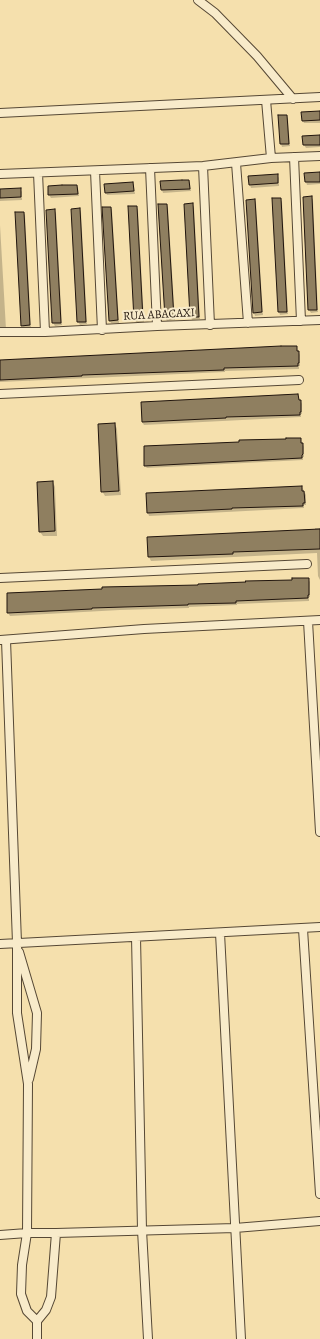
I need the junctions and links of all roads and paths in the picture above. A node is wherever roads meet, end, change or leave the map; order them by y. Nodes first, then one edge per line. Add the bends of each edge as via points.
1 (198, 0) edge
2 (320, 97) edge
3 (293, 98) junction
4 (266, 100) junction
5 (0, 113) edge
6 (320, 156) edge
7 (294, 157) junction
8 (271, 158) junction
9 (236, 163) junction
10 (203, 166) junction
11 (150, 168) junction
12 (95, 170) junction
13 (38, 173) junction
14 (0, 174) edge
15 (320, 320) edge
16 (302, 321) junction
17 (248, 323) junction
18 (210, 324) junction
19 (157, 326) junction
20 (102, 330) junction
21 (0, 332) edge
22 (45, 332) junction
23 (299, 380) dead end
24 (0, 394) edge
25 (307, 564) dead end
26 (0, 578) edge
27 (320, 620) edge
28 (308, 621) junction
29 (3, 640) edge
30 (320, 832) edge
31 (320, 927) edge
32 (303, 929) junction
33 (220, 933) junction
34 (136, 937) junction
35 (17, 943) junction
36 (0, 944) edge
37 (28, 1084) junction
38 (320, 1194) edge
39 (320, 1221) edge
40 (235, 1228) junction
41 (142, 1230) junction
42 (27, 1233) junction
43 (56, 1233) junction
44 (0, 1235) edge
45 (37, 1321) junction
46 (37, 1339) edge
47 (148, 1339) edge
48 (241, 1339) edge

1 - 3 street via 215,13 257,56
2 - 3 street
3 - 4 street
4 - 5 street
4 - 8 street
6 - 7 street
7 - 8 street
7 - 16 street
8 - 9 street
9 - 10 street
9 - 17 street
10 - 11 street
10 - 18 street
11 - 12 street
11 - 19 street
12 - 13 street
12 - 20 street
13 - 14 street
13 - 22 street
15 - 16 street, RUA ABACAXI
16 - 17 street, RUA ABACAXI
17 - 18 street, RUA ABACAXI
18 - 19 street, RUA ABACAXI
19 - 20 street, RUA ABACAXI
20 - 22 street, RUA ABACAXI
21 - 22 street, RUA ABACAXI
23 - 24 street
25 - 26 street
27 - 28 street
28 - 29 street
28 - 30 street
29 - 35 street
31 - 32 street
32 - 33 street
32 - 38 street
33 - 34 street
33 - 40 street
34 - 35 street
34 - 41 street
35 - 36 street
35 - 37 street via 17,1013
35 - 37 street via 37,1013 36,1049
37 - 42 street
39 - 40 street
40 - 41 street
40 - 48 street
41 - 43 street
41 - 47 street
42 - 43 street
42 - 44 street
42 - 45 street via 21,1294 27,1311
43 - 45 street via 51,1297 46,1310
45 - 46 street

